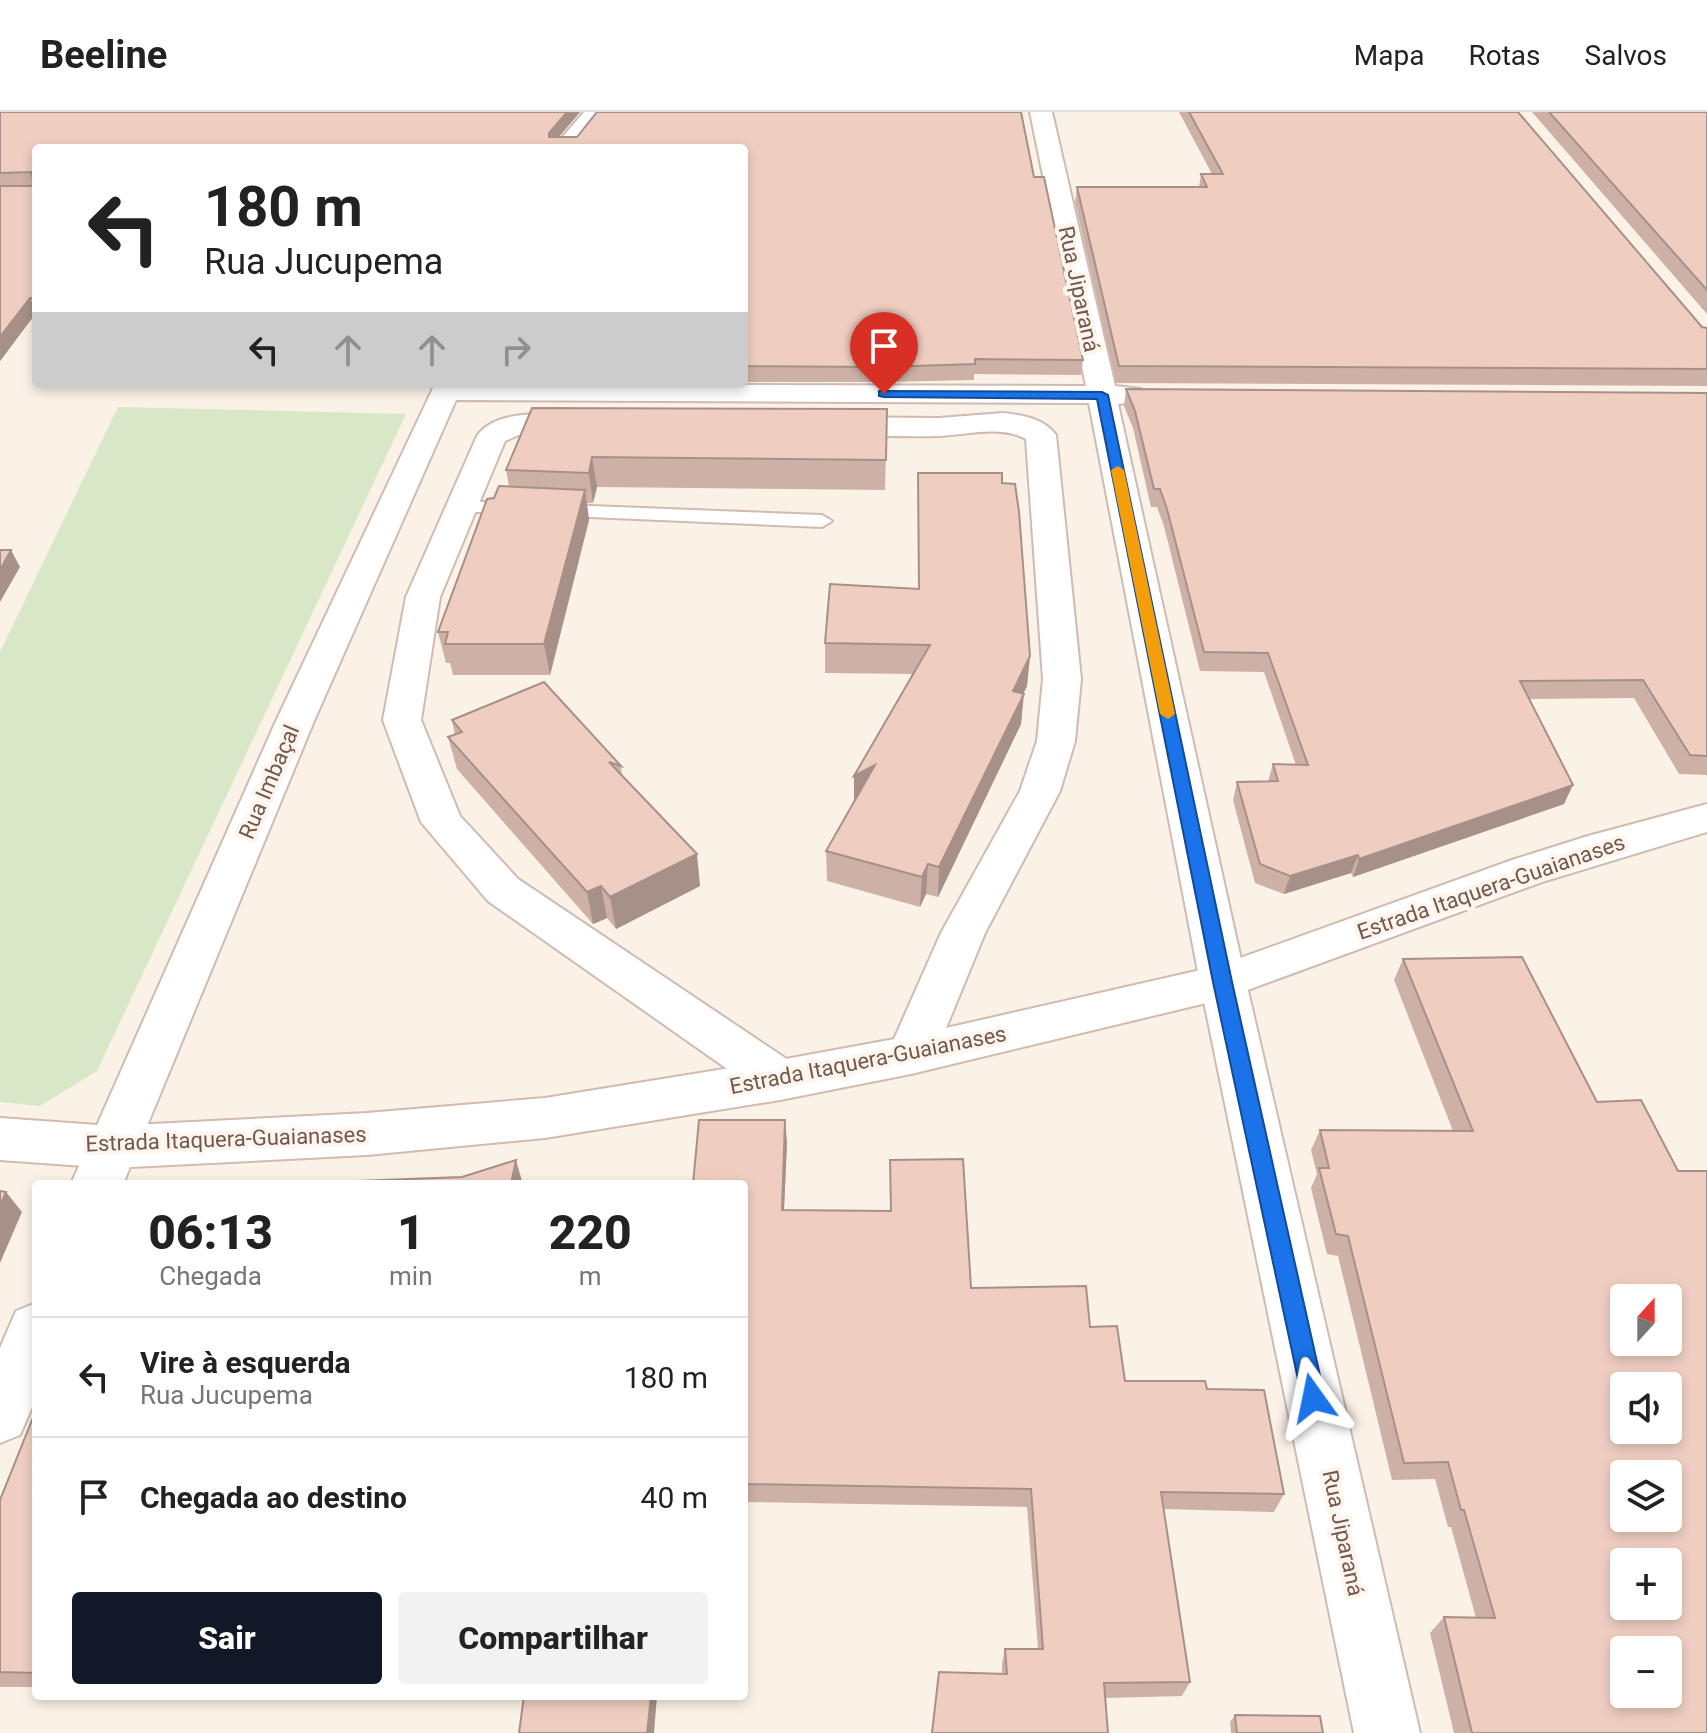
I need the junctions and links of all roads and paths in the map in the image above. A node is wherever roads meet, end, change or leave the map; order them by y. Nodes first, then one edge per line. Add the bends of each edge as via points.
1 (595, 112) edge
2 (1041, 112) edge
3 (567, 144) edge
4 (447, 388) edge
5 (529, 388) edge
6 (1102, 395) junction
7 (1166, 396) edge
8 (460, 507) junction
9 (822, 521) dead end
10 (1707, 818) edge
11 (1223, 982) junction
12 (911, 1055) junction
13 (780, 1080) junction
14 (0, 1139) edge
15 (105, 1165) edge
16 (32, 1339) edge
17 (0, 1415) edge
18 (1387, 1733) edge

1 - 3 street
2 - 6 street, Rua Jiparaná
4 - 15 street, Rua Imbaçal via 295,721
5 - 6 street
6 - 7 street
6 - 11 street, Rua Jiparaná
8 - 9 lane
8 - 12 street via 492,436 516,425 939,427 1003,422 1041,435 1062,679 1056,741 1040,791 963,933
8 - 13 street via 423,597 402,720 442,822 503,890
10 - 11 street, Estrada Itaquera-Guaianases via 1527,871
11 - 12 street, Estrada Itaquera-Guaianases
11 - 18 street, Rua Jiparaná
12 - 13 street, Estrada Itaquera-Guaianases
13 - 15 street, Estrada Itaquera-Guaianases via 545,1118
14 - 15 street, Estrada Itaquera-Guaianases
16 - 17 street

